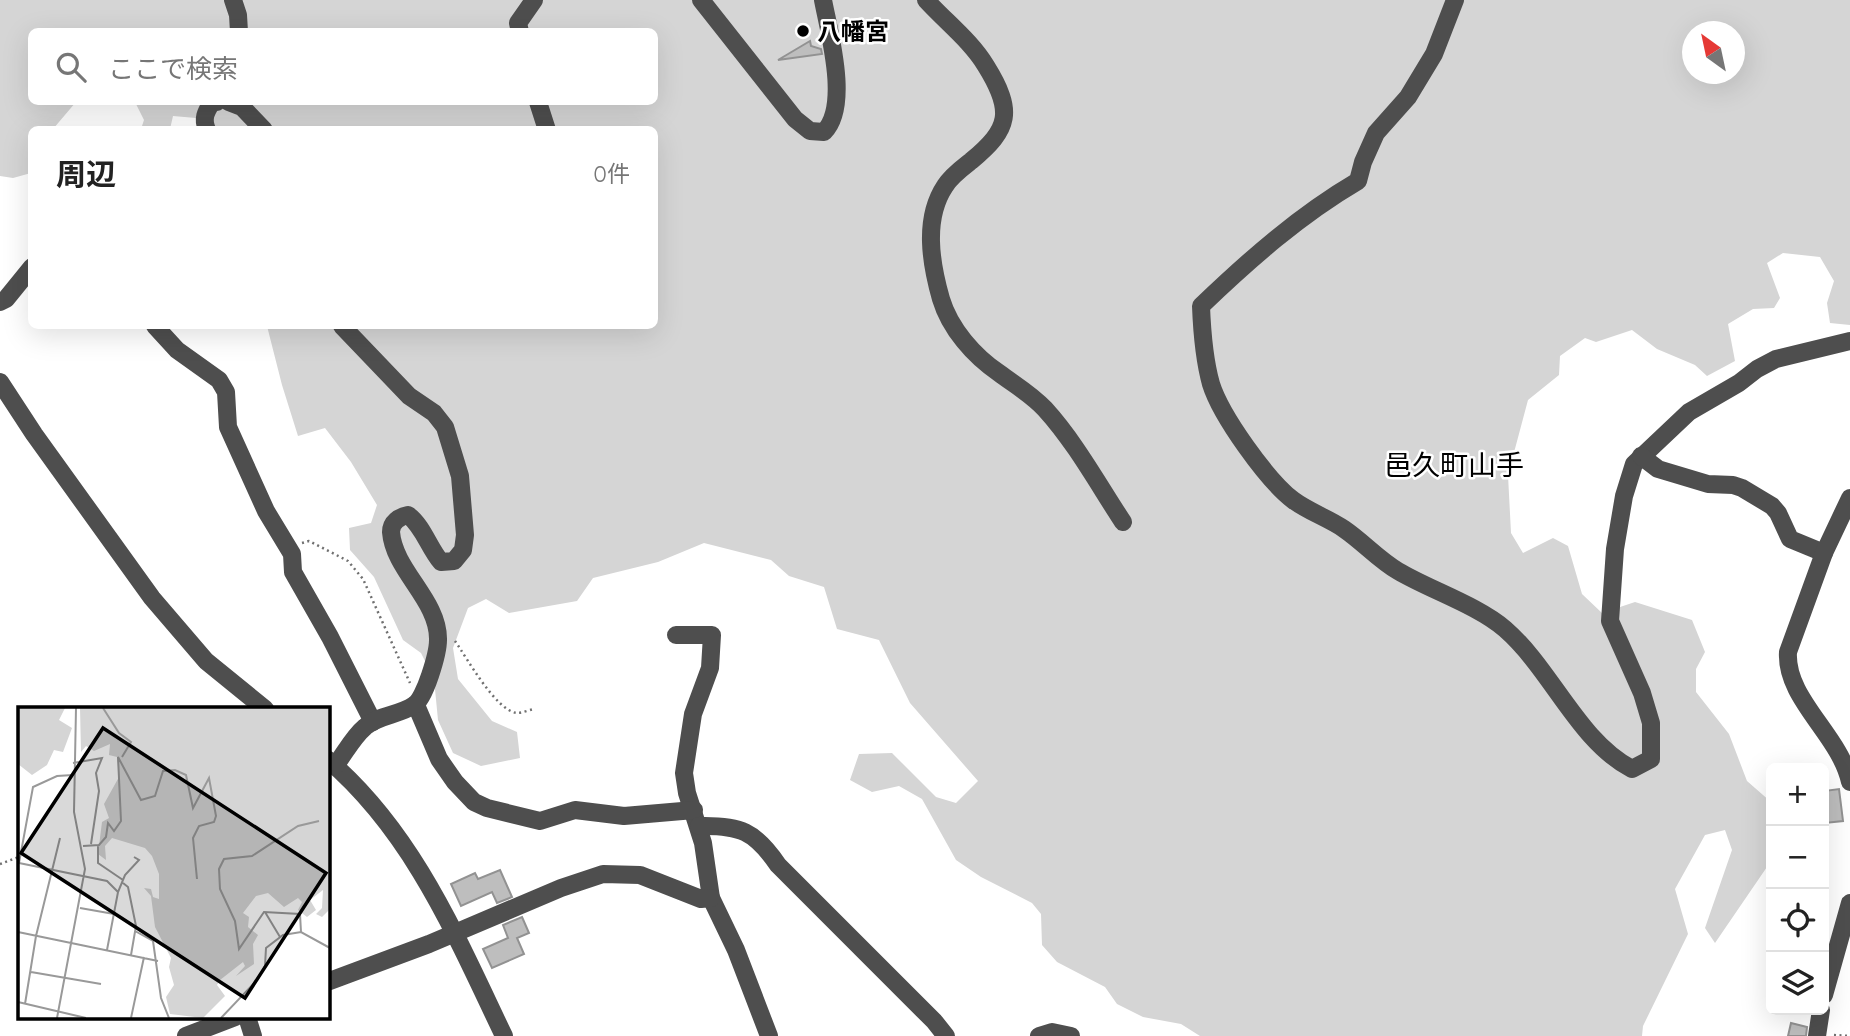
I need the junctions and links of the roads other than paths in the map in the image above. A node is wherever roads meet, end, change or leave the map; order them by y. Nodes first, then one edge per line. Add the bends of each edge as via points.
1 (233, 0) edge
2 (534, 0) edge
3 (701, 0) edge
4 (823, 0) edge
5 (926, 0) edge
6 (1454, 0) edge
7 (239, 28) edge
8 (519, 28) edge
9 (210, 105) edge
10 (237, 105) edge
11 (539, 105) edge
12 (205, 126) edge
13 (260, 126) edge
14 (546, 126) edge
15 (28, 272) edge
16 (0, 302) edge
17 (158, 329) edge
18 (345, 329) edge
19 (1850, 341) edge
20 (1, 387) edge
21 (1642, 456) junction
22 (1850, 498) edge
23 (1123, 522) dead end
24 (1824, 553) junction
25 (676, 635) dead end
26 (418, 702) junction
27 (263, 707) edge
28 (373, 722) junction
29 (331, 762) edge
30 (1850, 782) edge
31 (697, 818) junction
32 (711, 898) junction
33 (1850, 902) edge
34 (454, 932) junction
35 (1829, 977) edge
36 (329, 981) edge
37 (1820, 1015) edge
38 (232, 1018) edge
39 (247, 1018) edge
40 (186, 1036) edge
41 (253, 1036) edge
42 (504, 1036) edge
43 (769, 1036) edge
44 (946, 1036) edge
45 (1039, 1036) edge
46 (1071, 1036) edge
47 (1817, 1036) edge

1 - 7 street
2 - 8 street
3 - 4 street via 795,119 810,131 824,132 835,107 836,70
5 - 23 street via 986,66 1004,109 1003,128 993,143 945,186 934,210 933,267 942,302 954,327 977,356 1027,391 1060,426
6 - 21 street via 1434,54 1408,97 1377,133 1358,181 1283,232 1201,306 1212,386 1261,468 1293,500 1343,528 1397,570 1504,628 1539,664 1577,719 1614,760 1632,769 1651,759 1651,723 1610,621 1610,604 1624,496 1629,475
9 - 12 street
10 - 13 street
11 - 14 street
15 - 16 street
17 - 28 street via 177,350 219,380 226,392 228,427 265,511 289,547 300,587
18 - 26 street via 409,397 434,413 445,428 460,476 465,535 463,550 454,561 441,562 408,515 399,517 391,532 437,625 439,643
19 - 21 street via 1776,359 1756,369 1689,412
20 - 27 street via 152,598 206,661
21 - 24 street via 1658,469 1708,484 1742,488 1772,506 1790,539
22 - 24 street
24 - 30 street via 1787,652 1787,666 1840,755
25 - 31 street via 712,635 710,668 692,714 684,773
26 - 28 street
26 - 31 street via 439,759 474,802 487,808 530,821 575,810
28 - 29 street
29 - 34 street via 378,810 408,850
31 - 32 street
31 - 44 street via 753,834
32 - 34 street via 701,899 639,875 603,874
32 - 43 street
33 - 35 street
34 - 36 street
34 - 42 street
37 - 47 street
38 - 40 street
39 - 41 street
45 - 46 street via 1052,1032

